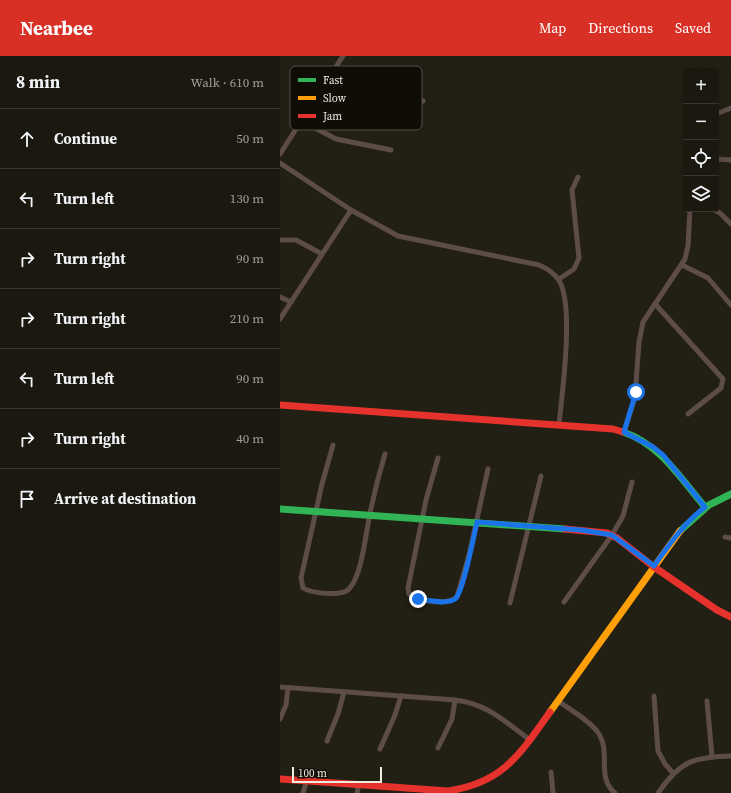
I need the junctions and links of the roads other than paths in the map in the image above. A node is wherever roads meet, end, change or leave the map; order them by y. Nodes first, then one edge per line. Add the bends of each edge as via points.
1 (343, 56) edge
2 (337, 66) edge
3 (731, 108) edge
4 (719, 113) edge
5 (296, 130) edge
6 (319, 130) edge
7 (391, 150) dead end
8 (280, 154) edge
9 (719, 159) edge
10 (731, 160) edge
11 (280, 163) edge
12 (578, 177) dead end
13 (351, 210) junction
14 (690, 212) edge
15 (718, 212) edge
16 (731, 224) edge
17 (280, 240) edge
18 (322, 254) junction
19 (682, 265) junction
20 (558, 279) junction
21 (280, 297) edge
22 (290, 302) junction
23 (656, 305) junction
24 (731, 305) edge
25 (280, 319) edge
26 (280, 405) edge
27 (688, 414) dead end
28 (559, 424) junction
29 (624, 432) junction
30 (333, 445) dead end
31 (385, 454) dead end
32 (438, 458) dead end
33 (488, 469) dead end
34 (541, 476) dead end
35 (632, 482) dead end
36 (731, 494) edge
37 (705, 507) junction
38 (280, 508) edge
39 (317, 510) junction
40 (370, 515) junction
41 (424, 519) junction
42 (477, 522) junction
43 (529, 526) junction
44 (612, 535) junction
45 (725, 537) dead end
46 (731, 538) edge
47 (654, 566) junction
48 (564, 602) dead end
49 (510, 603) dead end
50 (731, 617) edge
51 (280, 687) edge
52 (288, 688) junction
53 (344, 692) junction
54 (401, 696) junction
55 (654, 696) dead end
56 (455, 700) junction
57 (707, 700) dead end
58 (558, 701) junction
59 (280, 720) edge
60 (328, 740) dead end
61 (530, 740) junction
62 (380, 748) dead end
63 (438, 748) dead end
64 (712, 756) junction
65 (731, 756) edge
66 (551, 772) dead end
67 (673, 773) junction
68 (280, 779) edge
69 (307, 780) junction
70 (359, 785) junction
71 (411, 791) edge
72 (462, 791) edge
73 (303, 793) edge
74 (357, 793) edge
75 (552, 793) edge
76 (615, 793) edge
77 (658, 793) edge

1 - 2 street
3 - 4 street
5 - 8 street
6 - 7 street via 336,139
9 - 10 street
11 - 13 street
12 - 20 street via 572,190 579,258 574,269
13 - 18 street
13 - 20 street via 398,236 539,265
14 - 19 street via 688,246
15 - 16 street
17 - 18 street via 296,240
18 - 22 street
19 - 23 street
19 - 24 street via 708,278
20 - 28 street via 565,296 566,311
21 - 22 street
22 - 25 street
23 - 27 street via 723,379 721,388
23 - 29 street via 643,322 640,332 636,392
26 - 28 street
28 - 29 street
29 - 37 street via 663,455
30 - 39 street
31 - 40 street
32 - 41 street via 426,500
33 - 42 street
34 - 43 street
35 - 44 street via 623,516
36 - 37 street via 718,498
37 - 47 street via 683,528
38 - 39 street
39 - 40 street
39 - 40 street via 300,583 305,590 327,593 344,593 353,584
40 - 41 street
41 - 42 street
41 - 42 street via 408,591 412,597 432,601 451,601 457,597
42 - 43 street
43 - 44 street
43 - 49 street
44 - 47 street
44 - 48 street
45 - 46 street
47 - 50 street
47 - 58 street
51 - 52 street
52 - 53 street
52 - 59 street via 286,705
53 - 54 street
53 - 60 street
54 - 56 street
54 - 62 street via 396,715
55 - 67 street via 658,751
56 - 61 street via 476,704 486,709
56 - 63 street via 452,719
57 - 64 street
58 - 61 street
58 - 76 street via 598,733 603,748 605,780
61 - 72 street via 499,774
64 - 65 street
64 - 67 street via 691,761
66 - 75 street
67 - 77 street
68 - 69 street
69 - 70 street
69 - 73 street
70 - 71 street
70 - 74 street
71 - 72 street

